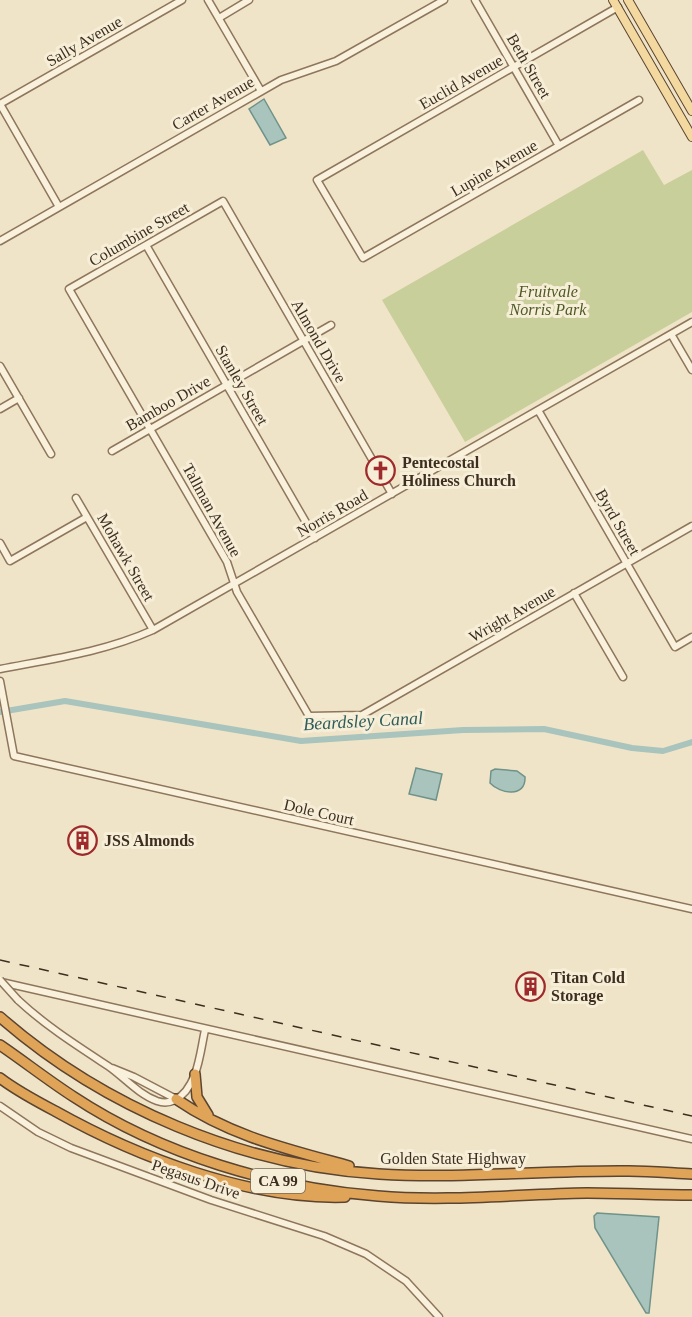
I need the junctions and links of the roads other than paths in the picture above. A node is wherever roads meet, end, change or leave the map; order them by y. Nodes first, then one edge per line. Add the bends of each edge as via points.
1 (182, 0) edge
2 (208, 0) edge
3 (249, 0) edge
4 (444, 0) edge
5 (475, 0) edge
6 (628, 0) edge
7 (615, 4) edge
8 (219, 18) junction
9 (514, 67) junction
10 (261, 91) junction
11 (639, 100) dead end
12 (0, 104) edge
13 (692, 111) edge
14 (692, 137) edge
15 (559, 146) junction
16 (223, 201) joint
17 (59, 207) junction
18 (0, 240) edge
19 (146, 245) junction
20 (363, 258) joint
21 (69, 289) joint
22 (692, 322) edge
23 (331, 326) dead end
24 (671, 334) junction
25 (303, 340) junction
26 (0, 366) edge
27 (692, 370) edge
28 (227, 385) junction
29 (20, 398) junction
30 (0, 409) edge
31 (538, 410) junction
32 (150, 429) junction
33 (112, 451) dead end
34 (51, 454) dead end
35 (392, 494) junction
36 (76, 498) dead end
37 (87, 517) junction
38 (692, 526) edge
39 (315, 538) junction
40 (0, 543) edge
41 (627, 563) junction
42 (234, 585) junction
43 (574, 593) junction
44 (153, 630) junction
45 (692, 637) edge
46 (0, 669) edge
47 (622, 677) dead end
48 (0, 681) edge
49 (343, 716) joint
50 (692, 909) edge
51 (0, 981) edge
52 (0, 1017) edge
53 (205, 1030) junction
54 (0, 1045) edge
55 (111, 1068) junction
56 (195, 1074) junction
57 (0, 1078) edge
58 (176, 1099) junction
59 (0, 1106) edge
60 (211, 1119) junction
61 (692, 1139) edge
62 (377, 1174) junction
63 (692, 1174) edge
64 (381, 1196) junction
65 (692, 1196) edge
66 (439, 1317) edge

1 - 12 street, Sally Avenue
2 - 8 street
3 - 8 street
4 - 10 street, Carter Avenue via 342,57
5 - 9 street, Beth Street
6 - 13 main road
7 - 9 street, Euclid Avenue
7 - 14 main road
8 - 10 street
9 - 15 street, Beth Street
9 - 20 street, Euclid Avenue via 317,180
10 - 17 street, Carter Avenue
11 - 15 street, Lupine Avenue
12 - 17 street
15 - 20 street, Lupine Avenue
16 - 19 street, Columbine Street
16 - 25 street, Almond Drive
17 - 18 street, Carter Avenue
19 - 21 street, Columbine Street
19 - 28 street, Stanley Street
21 - 32 street, Tallman Avenue
22 - 24 street, Norris Road
23 - 25 street, Bamboo Drive
24 - 27 street
24 - 31 street, Norris Road
25 - 28 street, Bamboo Drive
25 - 35 street, Almond Drive
26 - 29 street
28 - 32 street, Bamboo Drive
28 - 39 street, Stanley Street
29 - 30 street
29 - 34 street
31 - 35 street, Norris Road
31 - 41 street, Byrd Street
32 - 33 street, Bamboo Drive
32 - 42 street, Tallman Avenue via 227,562
35 - 39 street, Norris Road
36 - 37 street, Mohawk Street
37 - 40 street via 10,561
37 - 44 street, Mohawk Street
38 - 41 street, Wright Avenue
39 - 42 street, Norris Road
41 - 43 street, Wright Avenue
41 - 45 street, Byrd Street via 675,647
42 - 44 street, Norris Road
42 - 49 street, Tallman Avenue via 309,716
43 - 47 street
43 - 49 street, Wright Avenue via 362,715
44 - 46 street, Norris Road via 96,651
48 - 50 street, Dole Court via 14,756
51 - 53 street
51 - 55 street, bridge via 57,1033
52 - 62 highway, Golden State Highway / CA 99 via 77,1074 150,1114 251,1151 305,1164
53 - 56 street
53 - 61 street
54 - 64 highway, CA 99 via 76,1098 190,1155 290,1184
55 - 58 street
55 - 58 street via 158,1101
56 - 58 street
56 - 60 highway via 197,1097
57 - 64 highway via 95,1133 207,1175 323,1198
58 - 60 highway
59 - 66 street, Pegasus Drive via 38,1132 71,1148 366,1254 406,1281
60 - 62 highway via 275,1146
62 - 63 highway, Golden State Highway / CA 99 via 630,1171
64 - 65 highway, CA 99 via 589,1193

